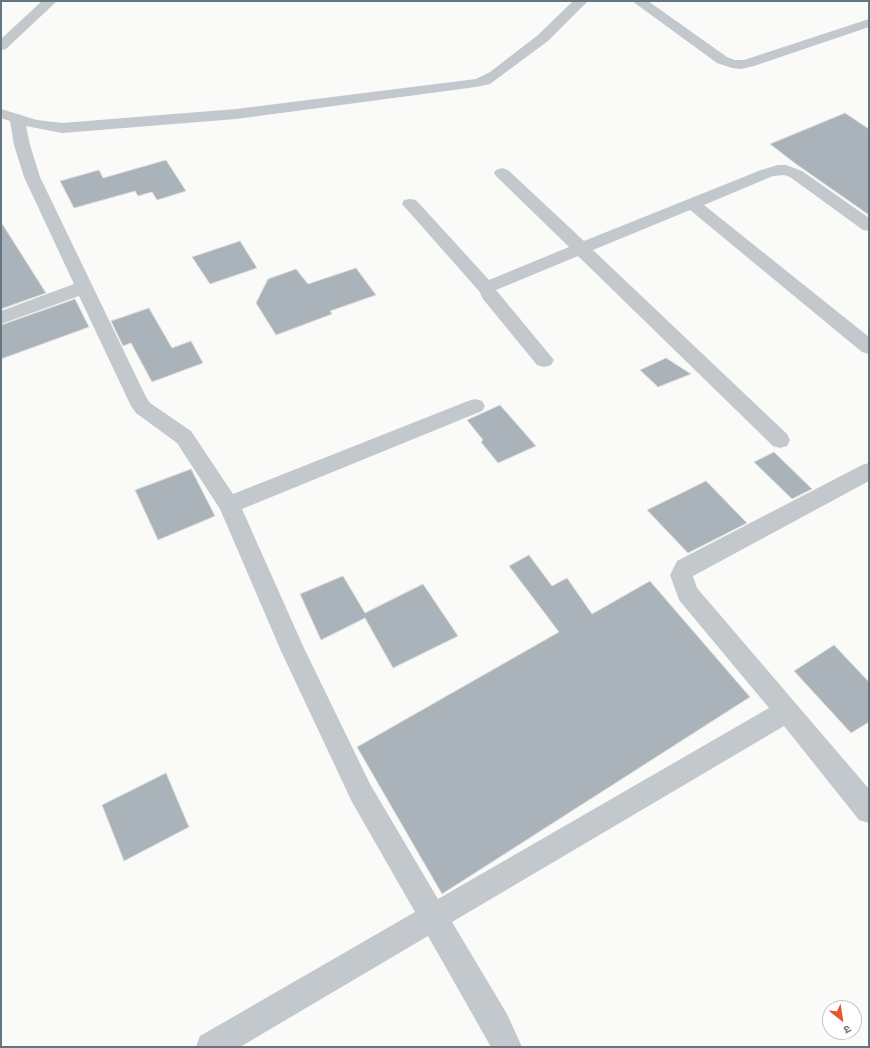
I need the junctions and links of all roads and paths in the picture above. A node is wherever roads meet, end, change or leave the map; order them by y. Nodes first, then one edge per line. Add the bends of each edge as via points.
1 (50, 1) edge
2 (581, 1) edge
3 (640, 1) edge
4 (869, 23) edge
5 (1, 46) edge
6 (9, 116) edge
7 (502, 173) dead end
8 (410, 204) dead end
9 (693, 204) junction
10 (869, 226) edge
11 (582, 249) junction
12 (84, 287) junction
13 (487, 290) junction
14 (1, 318) edge
15 (869, 346) edge
16 (544, 360) dead end
17 (475, 406) dead end
18 (780, 440) dead end
19 (869, 471) edge
20 (229, 505) junction
21 (787, 711) junction
22 (869, 810) edge
23 (433, 919) junction
24 (211, 1047) edge
25 (507, 1047) edge

1 - 5 street
2 - 6 street via 543,38 494,76 476,83 236,114 62,128 35,124
3 - 4 street via 722,60 741,65
6 - 12 street via 32,177
7 - 11 street
8 - 13 street
9 - 10 street via 767,173 786,170 796,174
9 - 11 street
9 - 15 street
11 - 13 street via 490,286
11 - 18 street
12 - 14 street
12 - 20 street via 138,401 143,408 184,437
13 - 16 street
17 - 20 street
19 - 21 street via 685,568 681,575 687,593
20 - 23 street via 336,743 361,793
21 - 22 street
21 - 23 street
23 - 24 street
23 - 25 street

